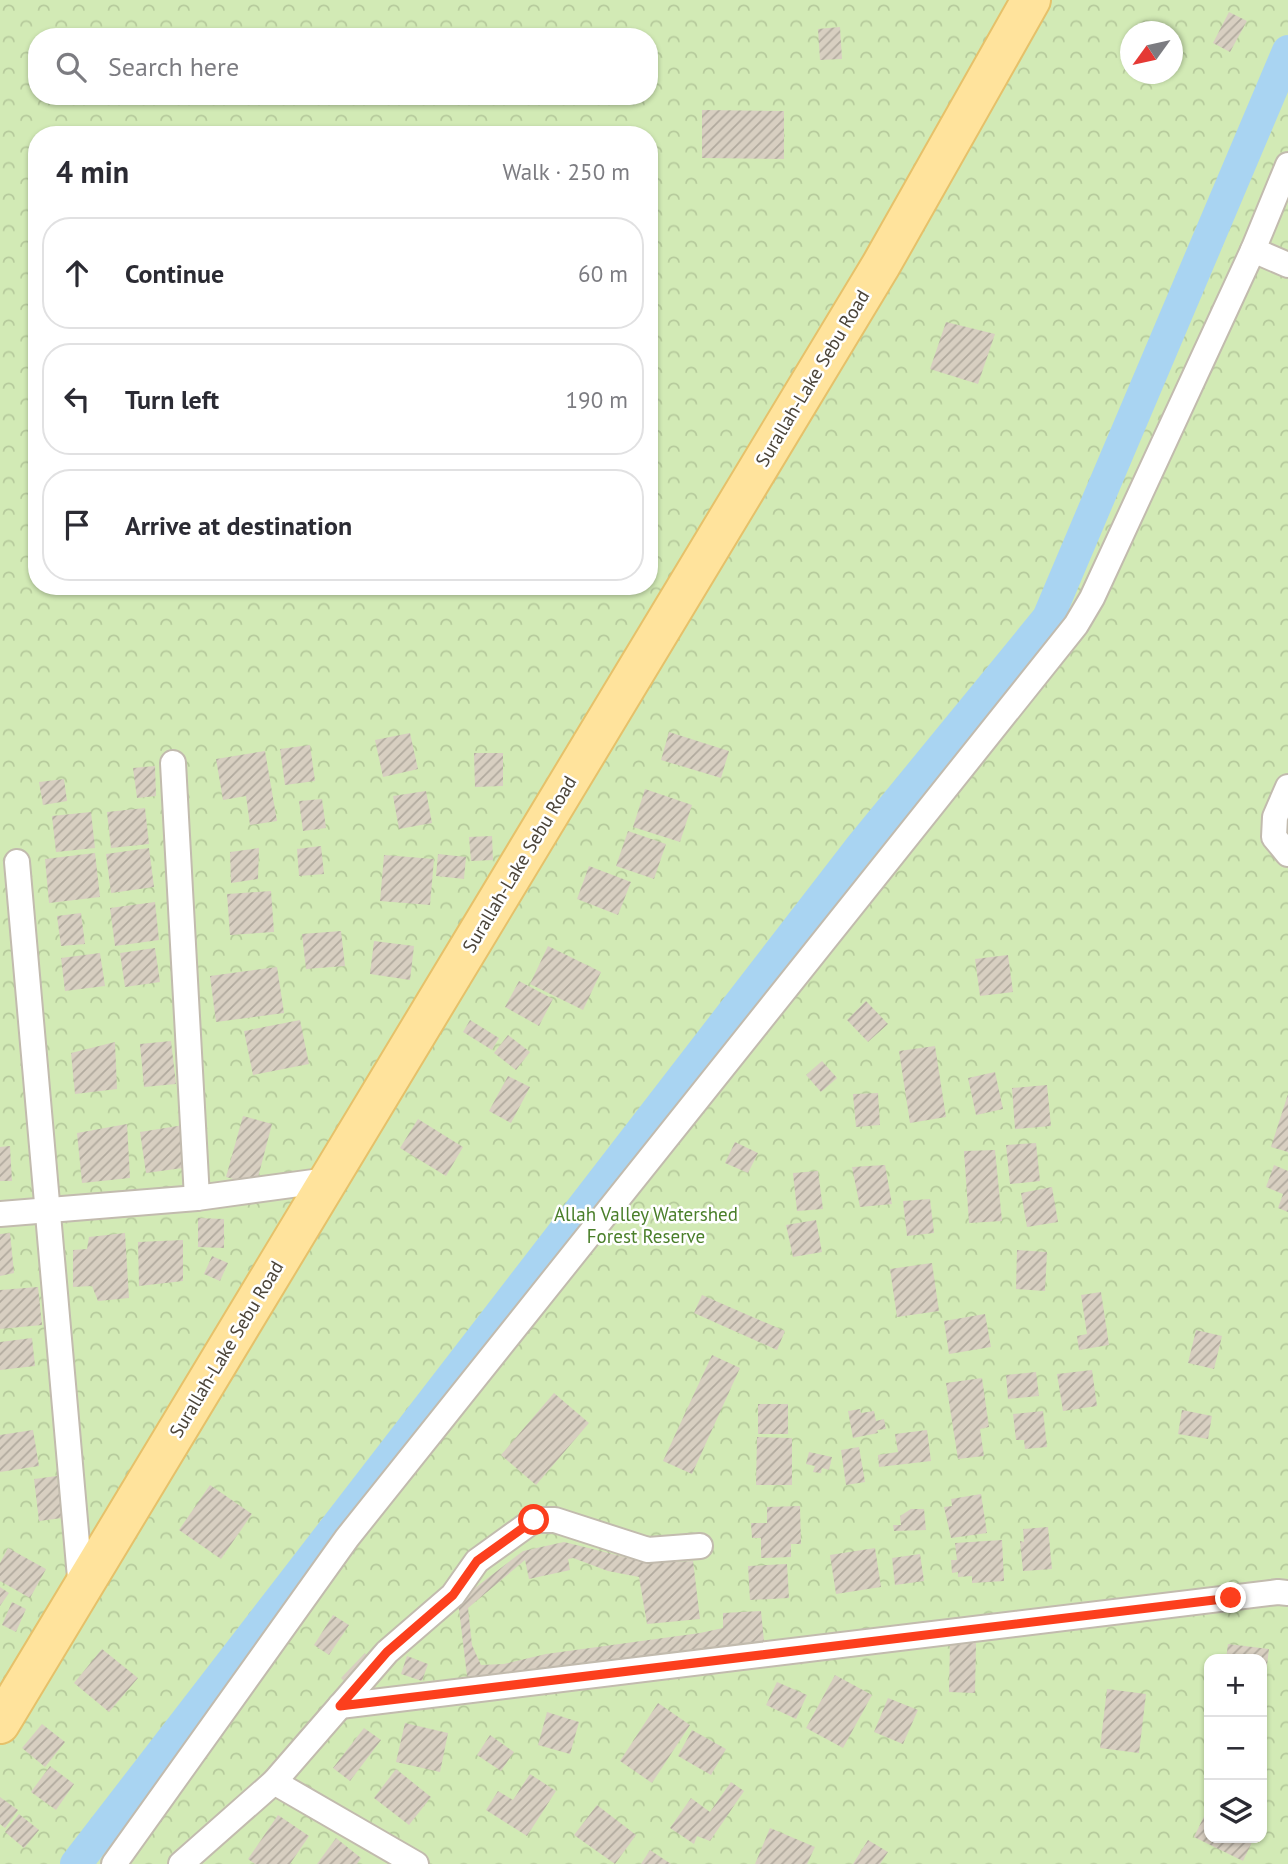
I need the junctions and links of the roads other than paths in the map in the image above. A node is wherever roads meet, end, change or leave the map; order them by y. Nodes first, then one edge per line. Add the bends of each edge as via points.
1 (1031, 0) edge
2 (1288, 165) edge
3 (1253, 250) junction
4 (1288, 265) edge
5 (173, 763) dead end
6 (1288, 787) edge
7 (1288, 854) edge
8 (17, 862) dead end
9 (328, 1180) junction
10 (197, 1198) junction
11 (47, 1211) junction
12 (0, 1214) edge
13 (700, 1546) dead end
14 (81, 1589) junction
15 (1288, 1593) edge
16 (340, 1706) junction
17 (0, 1724) edge
18 (274, 1783) junction
19 (114, 1864) edge
20 (181, 1864) edge
21 (416, 1864) edge

1 - 9 main road, Surallah-Lake Sebu Road via 881,265
2 - 3 street
3 - 4 street
3 - 19 street via 1076,625 347,1538
5 - 10 street
6 - 7 street via 1275,817 1274,837
8 - 11 street
9 - 10 street
9 - 14 main road, Surallah-Lake Sebu Road
10 - 11 street
11 - 12 street
11 - 14 street
13 - 16 street via 648,1550 555,1520 534,1520 477,1561 453,1595 387,1652
14 - 17 main road, Surallah-Lake Sebu Road
15 - 16 street
16 - 18 street
18 - 20 street
18 - 21 street

